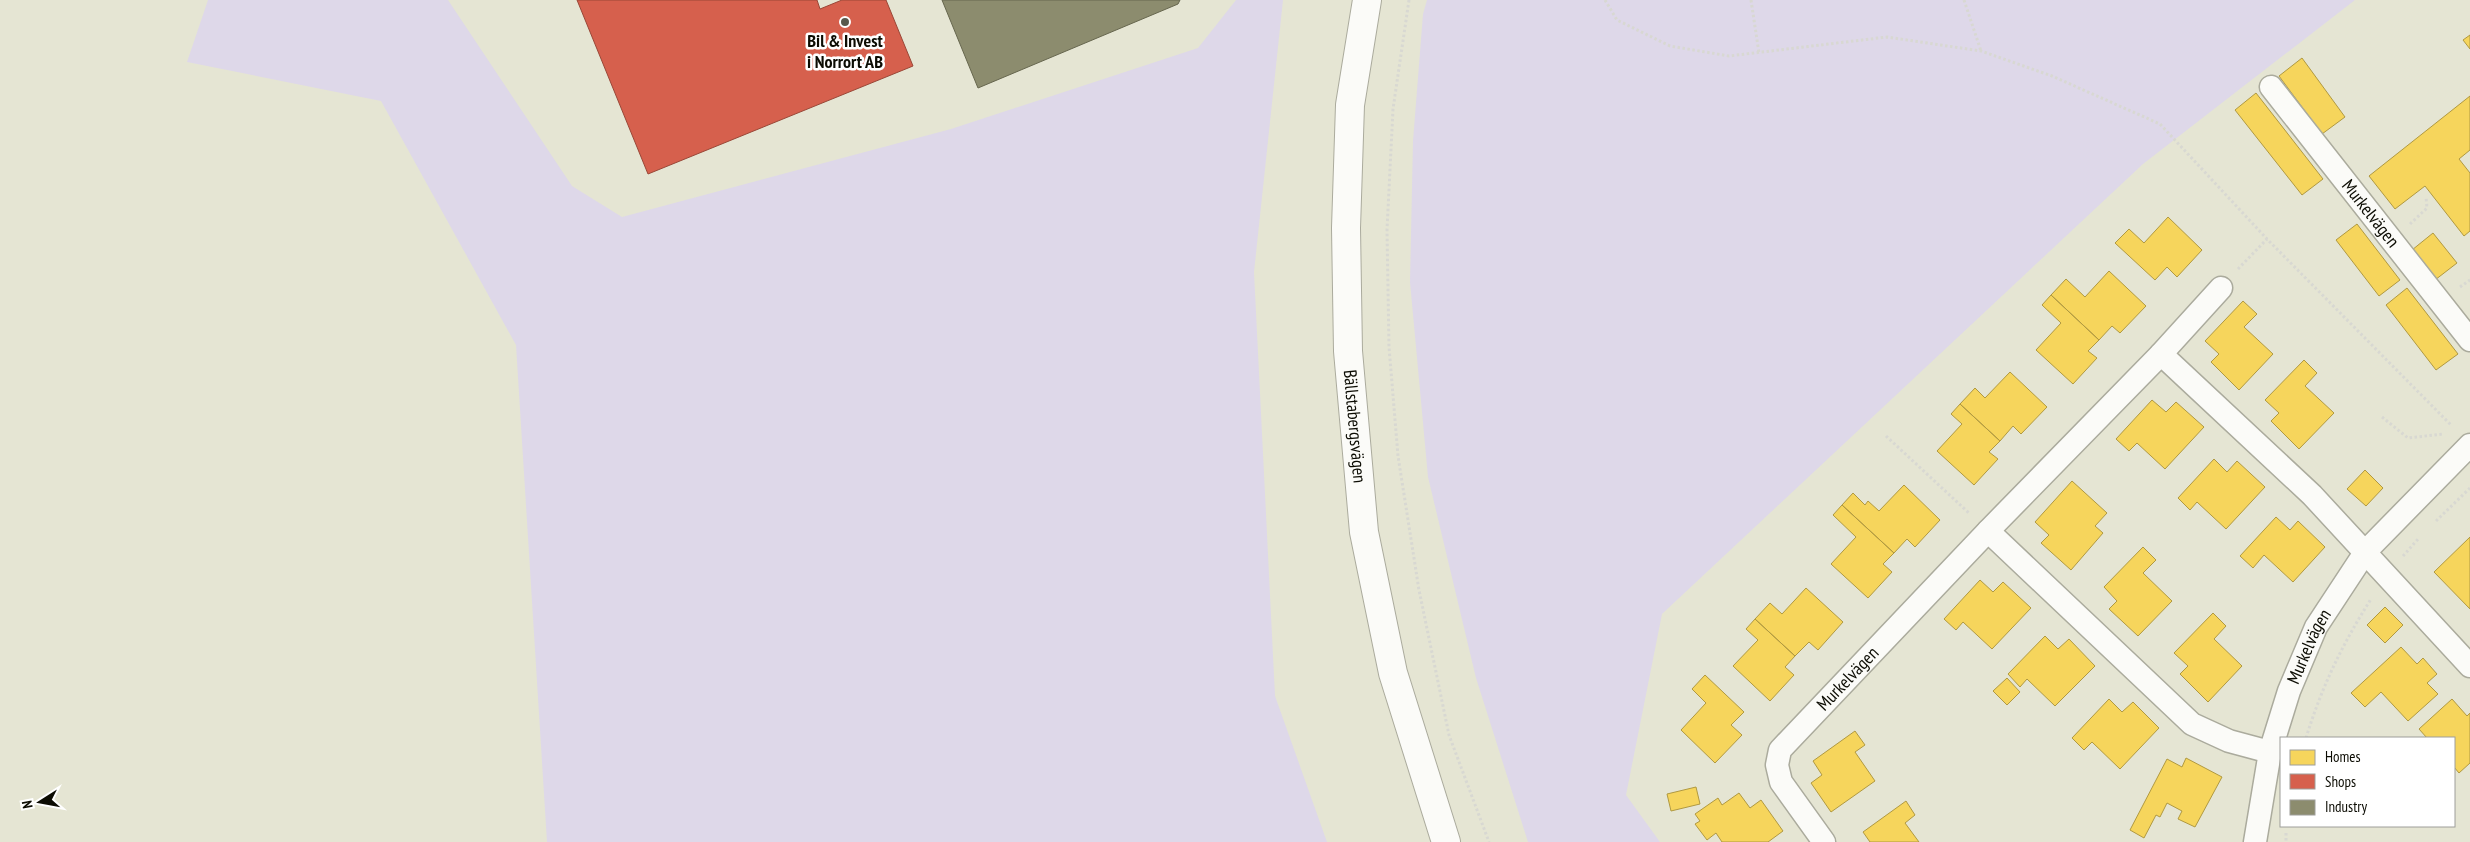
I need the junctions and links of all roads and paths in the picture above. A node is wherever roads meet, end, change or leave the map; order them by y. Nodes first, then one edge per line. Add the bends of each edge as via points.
1 (1367, 0) edge
2 (1409, 0) edge
3 (1605, 0) edge
4 (1750, 0) edge
5 (1964, 0) edge
6 (1981, 50) junction
7 (1759, 53) junction
8 (2271, 87) dead end
9 (2267, 239) junction
10 (2221, 288) joint
11 (2470, 340) edge
12 (2161, 354) junction
13 (2382, 417) dead end
14 (2450, 433) dead end
15 (1886, 436) dead end
16 (2464, 439) edge
17 (1988, 531) junction
18 (2366, 551) junction
19 (2470, 666) edge
20 (2270, 752) junction
21 (1446, 842) edge
22 (1488, 842) edge
23 (1824, 842) edge
24 (2255, 842) edge

1 - 21 street, Bällstabergsvägen via 1350,104 1346,228 1348,351 1364,532 1393,673
2 - 22 path via 1393,109 1387,230 1389,347 1398,456 1419,590 1449,735
3 - 7 path via 1617,20 1670,46 1728,56
4 - 7 path
5 - 6 path
6 - 7 path via 1887,37
6 - 9 path via 2052,76 2160,124
8 - 11 street, Murkelvägen
9 - 10 path
9 - 16 path
10 - 12 street, Murkelvägen
12 - 17 street, Murkelvägen
12 - 18 street via 2312,495
13 - 14 path via 2408,438
15 - 17 path
16 - 18 street, Murkelvägen
17 - 20 street via 2192,724 2229,741
17 - 23 street, Murkelvägen via 1780,750 1777,765 1781,782
18 - 19 street
18 - 20 street, Murkelvägen via 2316,627 2289,691
20 - 24 street, Murkelvägen

